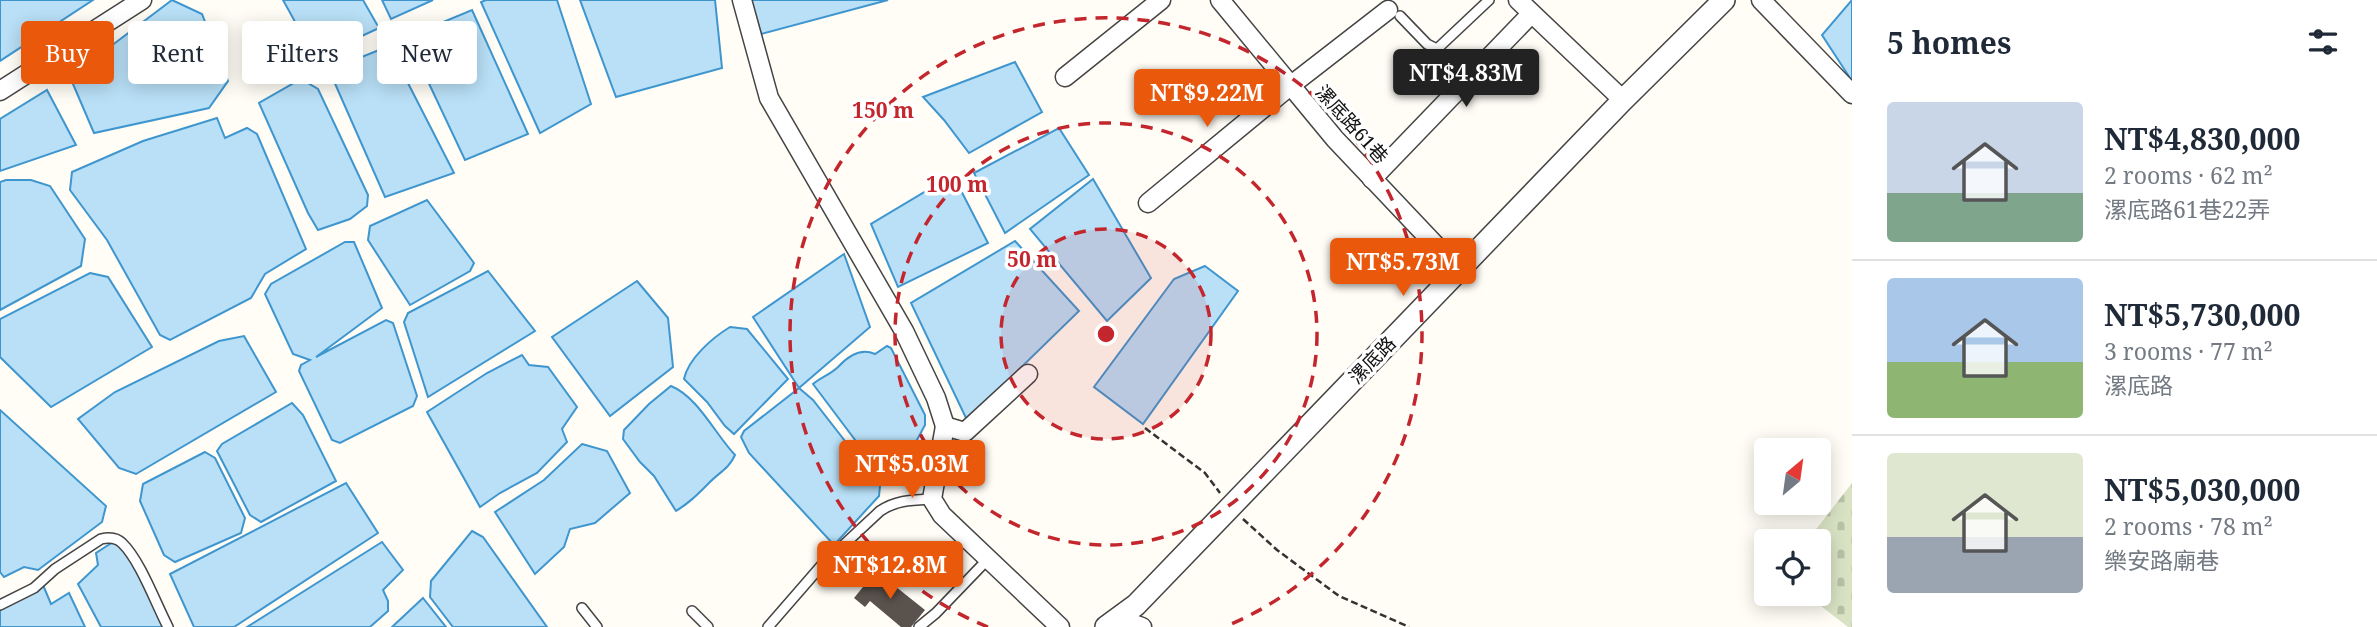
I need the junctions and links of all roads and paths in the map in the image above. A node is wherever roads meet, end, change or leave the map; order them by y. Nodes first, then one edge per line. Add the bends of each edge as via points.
1 (142, 0) edge
2 (742, 0) edge
3 (1161, 0) edge
4 (1220, 0) edge
5 (1489, 0) edge
6 (1518, 0) edge
7 (1724, 0) edge
8 (1761, 0) edge
9 (1394, 13) joint
10 (1531, 13) junction
11 (1065, 77) dead end
12 (1290, 86) junction
13 (0, 91) edge
14 (1852, 94) edge
15 (1623, 100) junction
16 (1372, 179) junction
17 (1148, 202) dead end
18 (1460, 270) junction
19 (1028, 374) dead end
20 (945, 426) junction
21 (1145, 428) dead end
22 (932, 499) junction
23 (1230, 507) junction
24 (988, 559) junction
25 (0, 606) edge
26 (582, 608) dead end
27 (692, 611) dead end
28 (1113, 623) edge
29 (167, 627) edge
30 (597, 627) edge
31 (708, 627) edge
32 (768, 627) edge
33 (919, 627) edge
34 (1060, 627) edge
35 (1142, 627) edge
36 (1409, 627) edge

1 - 13 street
2 - 20 street via 769,98 904,331
3 - 11 street
4 - 12 street, 漯底路61巷
5 - 9 lane via 1437,49
6 - 10 street
7 - 15 street, 漯底路
8 - 14 street
9 - 12 street
10 - 15 street
10 - 16 street
12 - 16 street, 漯底路61巷
12 - 17 street
15 - 18 street, 漯底路
16 - 18 street, 漯底路61巷
18 - 23 street, 漯底路
19 - 20 street via 965,432
20 - 22 street
21 - 23 path via 1205,473
22 - 24 street via 942,515
22 - 32 lane via 898,502 880,511 821,566
23 - 28 street, 漯底路
23 - 36 path via 1277,550 1339,596
24 - 33 lane
24 - 34 street
25 - 29 lane via 109,537 122,543 134,558
26 - 30 lane
27 - 31 lane
28 - 35 street

